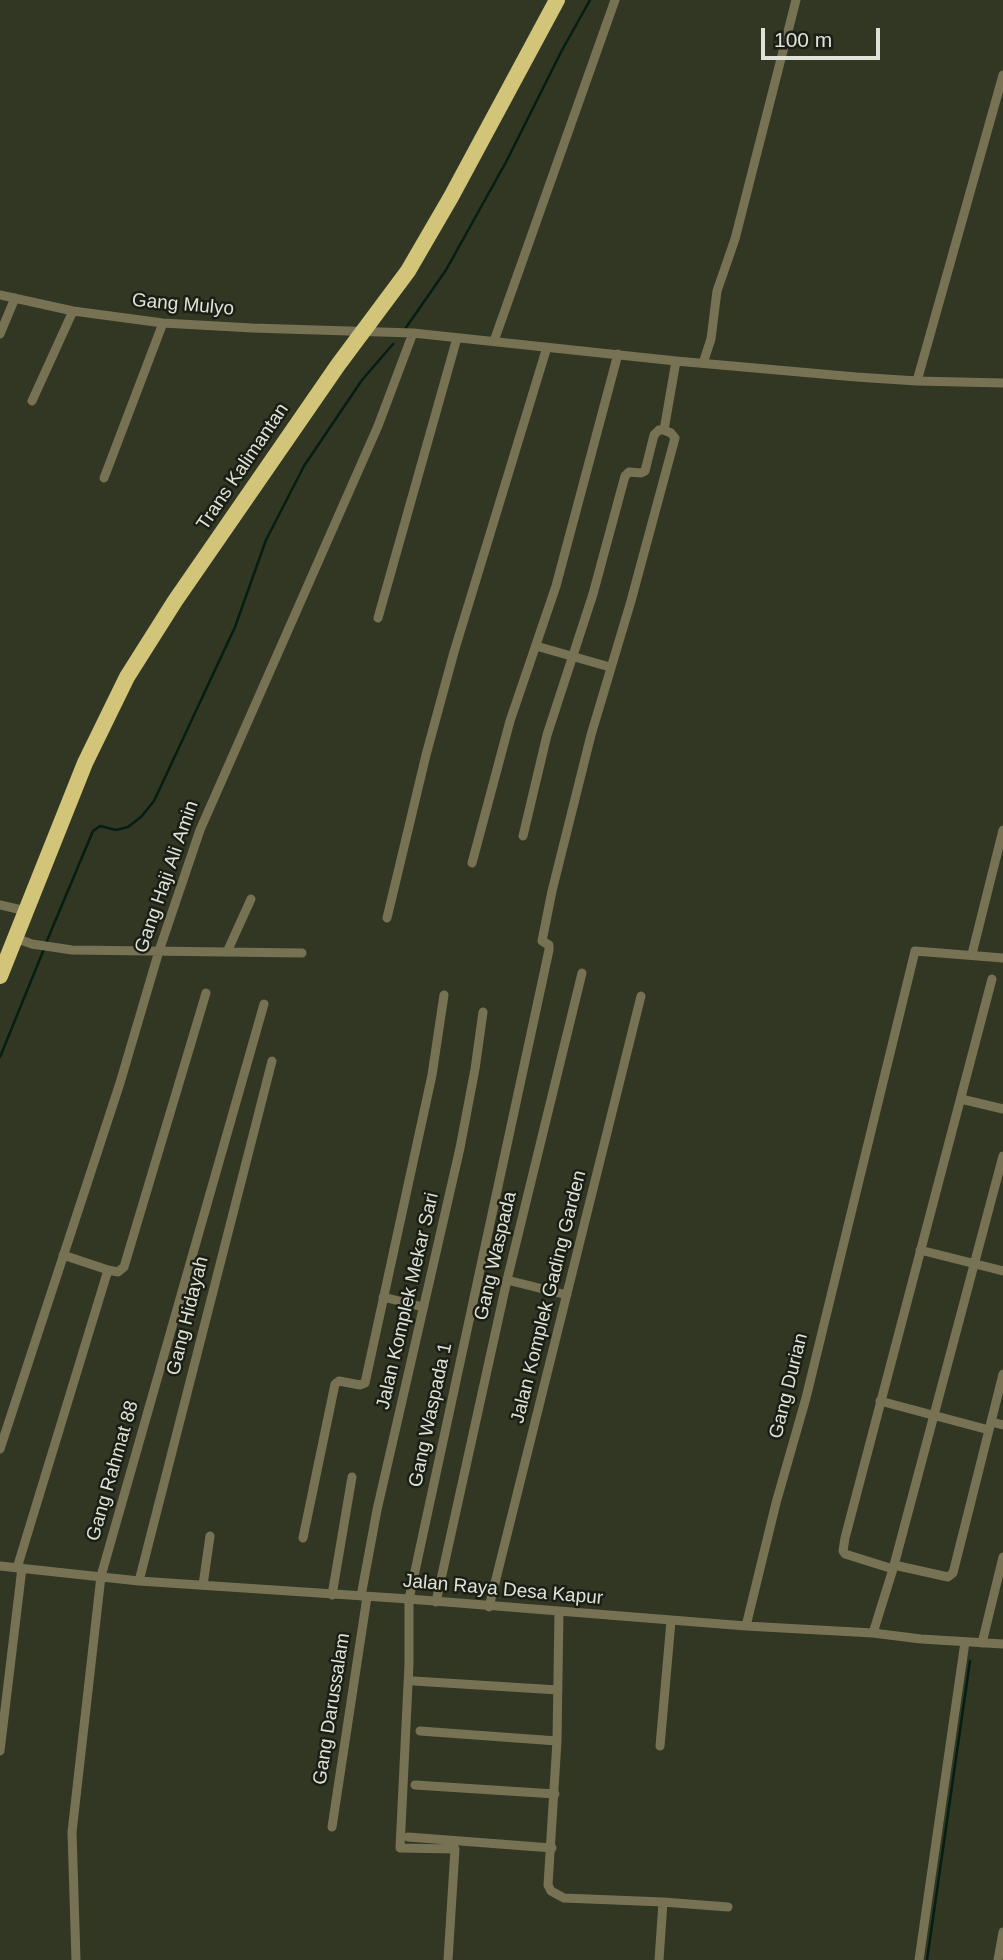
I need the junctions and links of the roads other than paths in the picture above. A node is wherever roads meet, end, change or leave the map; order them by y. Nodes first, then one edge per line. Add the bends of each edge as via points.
1 (557, 0) edge
2 (615, 0) edge
3 (796, 0) edge
4 (1003, 75) edge
5 (0, 295) edge
6 (15, 298) junction
7 (73, 311) junction
8 (163, 323) junction
9 (365, 330) junction
10 (410, 333) junction
11 (0, 334) edge
12 (457, 338) junction
13 (495, 341) junction
14 (547, 347) junction
15 (618, 354) junction
16 (676, 361) junction
17 (703, 363) junction
18 (917, 381) junction
19 (1003, 383) edge
20 (32, 401) dead end
21 (664, 430) junction
22 (104, 478) dead end
23 (378, 618) dead end
24 (536, 646) junction
25 (573, 656) junction
26 (610, 667) junction
27 (1003, 830) edge
28 (523, 836) dead end
29 (472, 863) dead end
30 (251, 900) dead end
31 (0, 905) edge
32 (26, 911) junction
33 (387, 918) dead end
34 (15, 938) junction
35 (159, 951) junction
36 (228, 952) junction
37 (302, 953) dead end
38 (972, 954) junction
39 (1003, 958) edge
40 (582, 973) dead end
41 (0, 976) edge
42 (992, 979) dead end
43 (206, 993) dead end
44 (444, 995) dead end
45 (642, 996) dead end
46 (264, 1004) dead end
47 (483, 1012) dead end
48 (272, 1060) dead end
49 (961, 1099) junction
50 (1003, 1110) edge
51 (1003, 1156) edge
52 (920, 1250) junction
53 (63, 1255) junction
54 (974, 1263) junction
55 (108, 1270) junction
56 (1003, 1271) edge
57 (507, 1280) junction
58 (567, 1295) junction
59 (383, 1297) junction
60 (423, 1307) junction
61 (1003, 1374) edge
62 (880, 1401) junction
63 (933, 1416) junction
64 (1003, 1425) edge
65 (990, 1426) junction
66 (0, 1449) edge
67 (352, 1477) dead end
68 (210, 1536) dead end
69 (303, 1538) dead end
70 (1003, 1557) edge
71 (0, 1566) edge
72 (893, 1567) junction
73 (19, 1568) junction
74 (101, 1576) junction
75 (139, 1581) junction
76 (203, 1585) junction
77 (332, 1595) junction
78 (364, 1596) junction
79 (409, 1600) junction
80 (436, 1602) junction
81 (489, 1607) junction
82 (559, 1611) junction
83 (671, 1621) junction
84 (747, 1626) junction
85 (873, 1633) junction
86 (965, 1642) junction
87 (982, 1643) junction
88 (1003, 1644) edge
89 (414, 1681) dead end
90 (558, 1690) junction
91 (420, 1731) dead end
92 (557, 1741) junction
93 (660, 1746) dead end
94 (0, 1751) edge
95 (415, 1786) dead end
96 (555, 1794) junction
97 (332, 1827) dead end
98 (408, 1837) dead end
99 (552, 1848) junction
100 (663, 1902) junction
101 (728, 1906) dead end
102 (1003, 1932) edge
103 (76, 1960) edge
104 (448, 1960) edge
105 (659, 1960) edge
106 (919, 1960) edge
107 (999, 1960) edge

1 - 9 highway, Trans Kalimantan via 428,237
2 - 13 street
3 - 17 street via 735,239 717,291
4 - 18 street via 944,264
5 - 6 street, Gang Mulyo
6 - 7 street, Gang Mulyo
6 - 11 street
7 - 8 street, Gang Mulyo
7 - 20 street
8 - 9 street, Gang Mulyo
8 - 22 street
9 - 10 street, Gang Mulyo
9 - 32 highway, Trans Kalimantan via 127,677 85,763
10 - 12 street, Gang Mulyo
10 - 35 street, Gang Haji Ali Amin via 378,426 200,830
12 - 13 street, Gang Mulyo
12 - 23 street
13 - 14 street, Gang Mulyo
14 - 15 street, Gang Mulyo
14 - 33 street via 451,665
15 - 16 street, Gang Mulyo
15 - 24 street
16 - 17 street, Gang Mulyo
16 - 21 street
17 - 18 street, Gang Mulyo
18 - 19 street, Gang Mulyo
21 - 25 street via 654,435 645,471 625,476
21 - 26 street via 675,438
24 - 25 street
24 - 29 street via 510,721
25 - 26 street
25 - 28 street via 547,736
26 - 79 street, Gang Waspada 1 via 541,941 550,945 549,950
27 - 38 street
30 - 36 street
31 - 32 street
32 - 34 highway, Trans Kalimantan
34 - 35 street via 72,950
34 - 41 highway, Trans Kalimantan
35 - 36 street
35 - 53 street, Gang Haji Ali Amin
36 - 37 street
38 - 39 street
38 - 84 street, Gang Durian via 915,951
40 - 57 street, Gang Waspada
42 - 49 street
43 - 55 street via 124,1266 118,1272
44 - 59 street via 432,1075
45 - 58 street, Jalan Komplek Gading Garden
46 - 74 street, Gang Rahmat 88
47 - 60 street, Jalan Komplek Mekar Sari via 460,1148
48 - 75 street, Gang Hidayah
49 - 50 street
49 - 52 street
51 - 54 street
52 - 54 street
52 - 62 street
53 - 55 street
53 - 66 street, Gang Haji Ali Amin
54 - 56 street
54 - 63 street
55 - 73 street
57 - 58 street
57 - 80 street, Gang Waspada
58 - 81 street, Jalan Komplek Gading Garden
59 - 60 street
59 - 69 street via 365,1383 335,1384
60 - 78 street, Jalan Komplek Mekar Sari via 377,1510
61 - 65 street
62 - 63 street
62 - 72 street via 843,1551
63 - 65 street
63 - 72 street
64 - 65 street
65 - 72 street via 953,1573 947,1577
67 - 77 street
68 - 76 street
70 - 87 street
71 - 73 street, Jalan Raya Desa Kapur
72 - 85 street
73 - 74 street, Jalan Raya Desa Kapur
73 - 94 street
74 - 75 street, Jalan Raya Desa Kapur
74 - 103 street, Gang Rahmat 88 via 72,1832
75 - 76 street, Jalan Raya Desa Kapur
76 - 77 street, Jalan Raya Desa Kapur
77 - 78 street, Jalan Raya Desa Kapur
78 - 79 street, Jalan Raya Desa Kapur
78 - 97 street, Gang Darussalam
79 - 80 street, Jalan Raya Desa Kapur
79 - 104 street, Gang Waspada 1 via 400,1848 456,1849
80 - 81 street, Jalan Raya Desa Kapur
81 - 82 street, Jalan Raya Desa Kapur
82 - 83 street, Jalan Raya Desa Kapur
82 - 90 street
83 - 84 street, Jalan Raya Desa Kapur
83 - 93 street
84 - 85 street, Jalan Raya Desa Kapur
85 - 86 street, Jalan Raya Desa Kapur
86 - 87 street, Jalan Raya Desa Kapur
86 - 106 street
87 - 88 street, Jalan Raya Desa Kapur
89 - 90 street
90 - 92 street
91 - 92 street
92 - 96 street
95 - 96 street
96 - 99 street
98 - 99 street
99 - 100 street via 548,1885 557,1896
100 - 101 street
100 - 105 street
102 - 107 street

